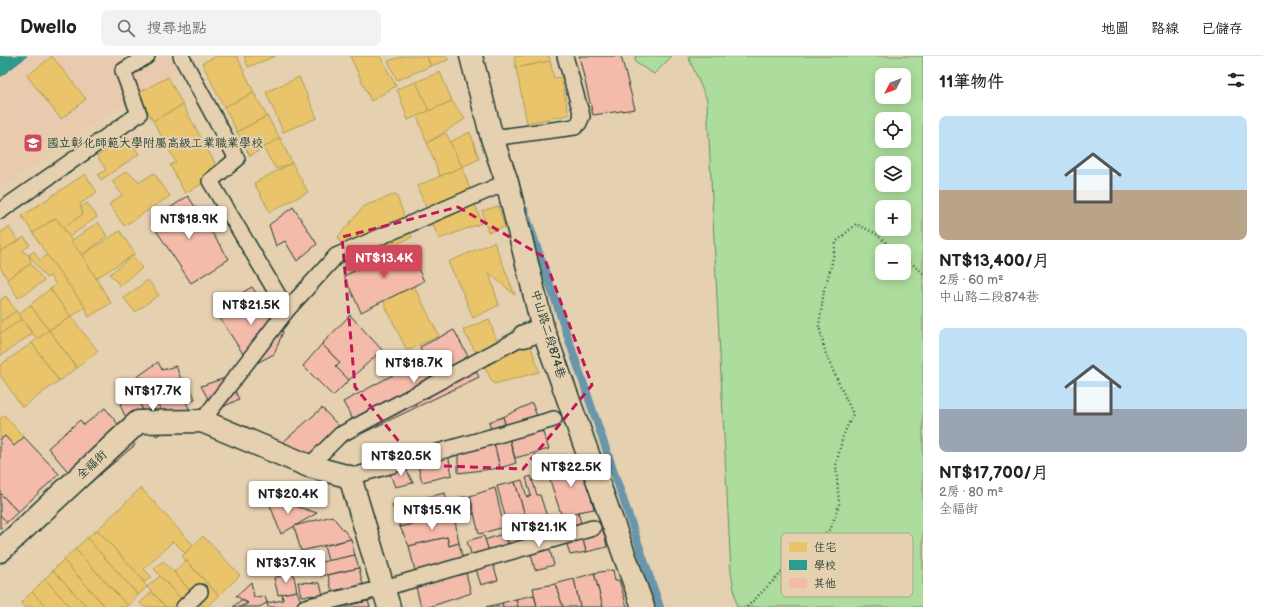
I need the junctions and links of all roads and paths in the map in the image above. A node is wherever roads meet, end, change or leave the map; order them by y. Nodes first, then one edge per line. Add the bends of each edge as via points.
1 (147, 56) edge
2 (181, 56) edge
3 (471, 56) edge
4 (565, 56) edge
5 (498, 137) junction
6 (506, 182) junction
7 (0, 211) edge
8 (888, 244) edge
9 (911, 264) edge
10 (923, 273) edge
11 (287, 310) junction
12 (534, 332) junction
13 (554, 419) dead end
14 (202, 421) junction
15 (309, 466) junction
16 (350, 477) junction
17 (593, 528) dead end
18 (824, 533) edge
19 (0, 551) edge
20 (781, 573) edge
21 (200, 592) dead end
22 (386, 597) edge
23 (184, 607) edge
24 (305, 607) edge
25 (643, 607) edge
26 (746, 607) edge

1 - 7 lane via 123,72 139,114
2 - 11 lane via 237,159 210,181
3 - 5 street, 中山路二段874巷
4 - 5 lane via 582,116 580,124 575,127
5 - 6 street, 中山路二段874巷
6 - 11 lane via 336,256
6 - 12 street, 中山路二段874巷
8 - 18 path via 875,233 856,224 836,242 824,290 819,326 826,355 853,414 843,436 836,464 839,504 830,528
9 - 10 path
11 - 14 lane
12 - 15 lane via 340,435
12 - 25 street, 中山路二段874巷
13 - 16 lane
14 - 15 street
14 - 19 street, 全福街 via 138,422
15 - 16 street
16 - 22 street
17 - 22 lane
20 - 26 path
21 - 23 lane
22 - 24 lane

